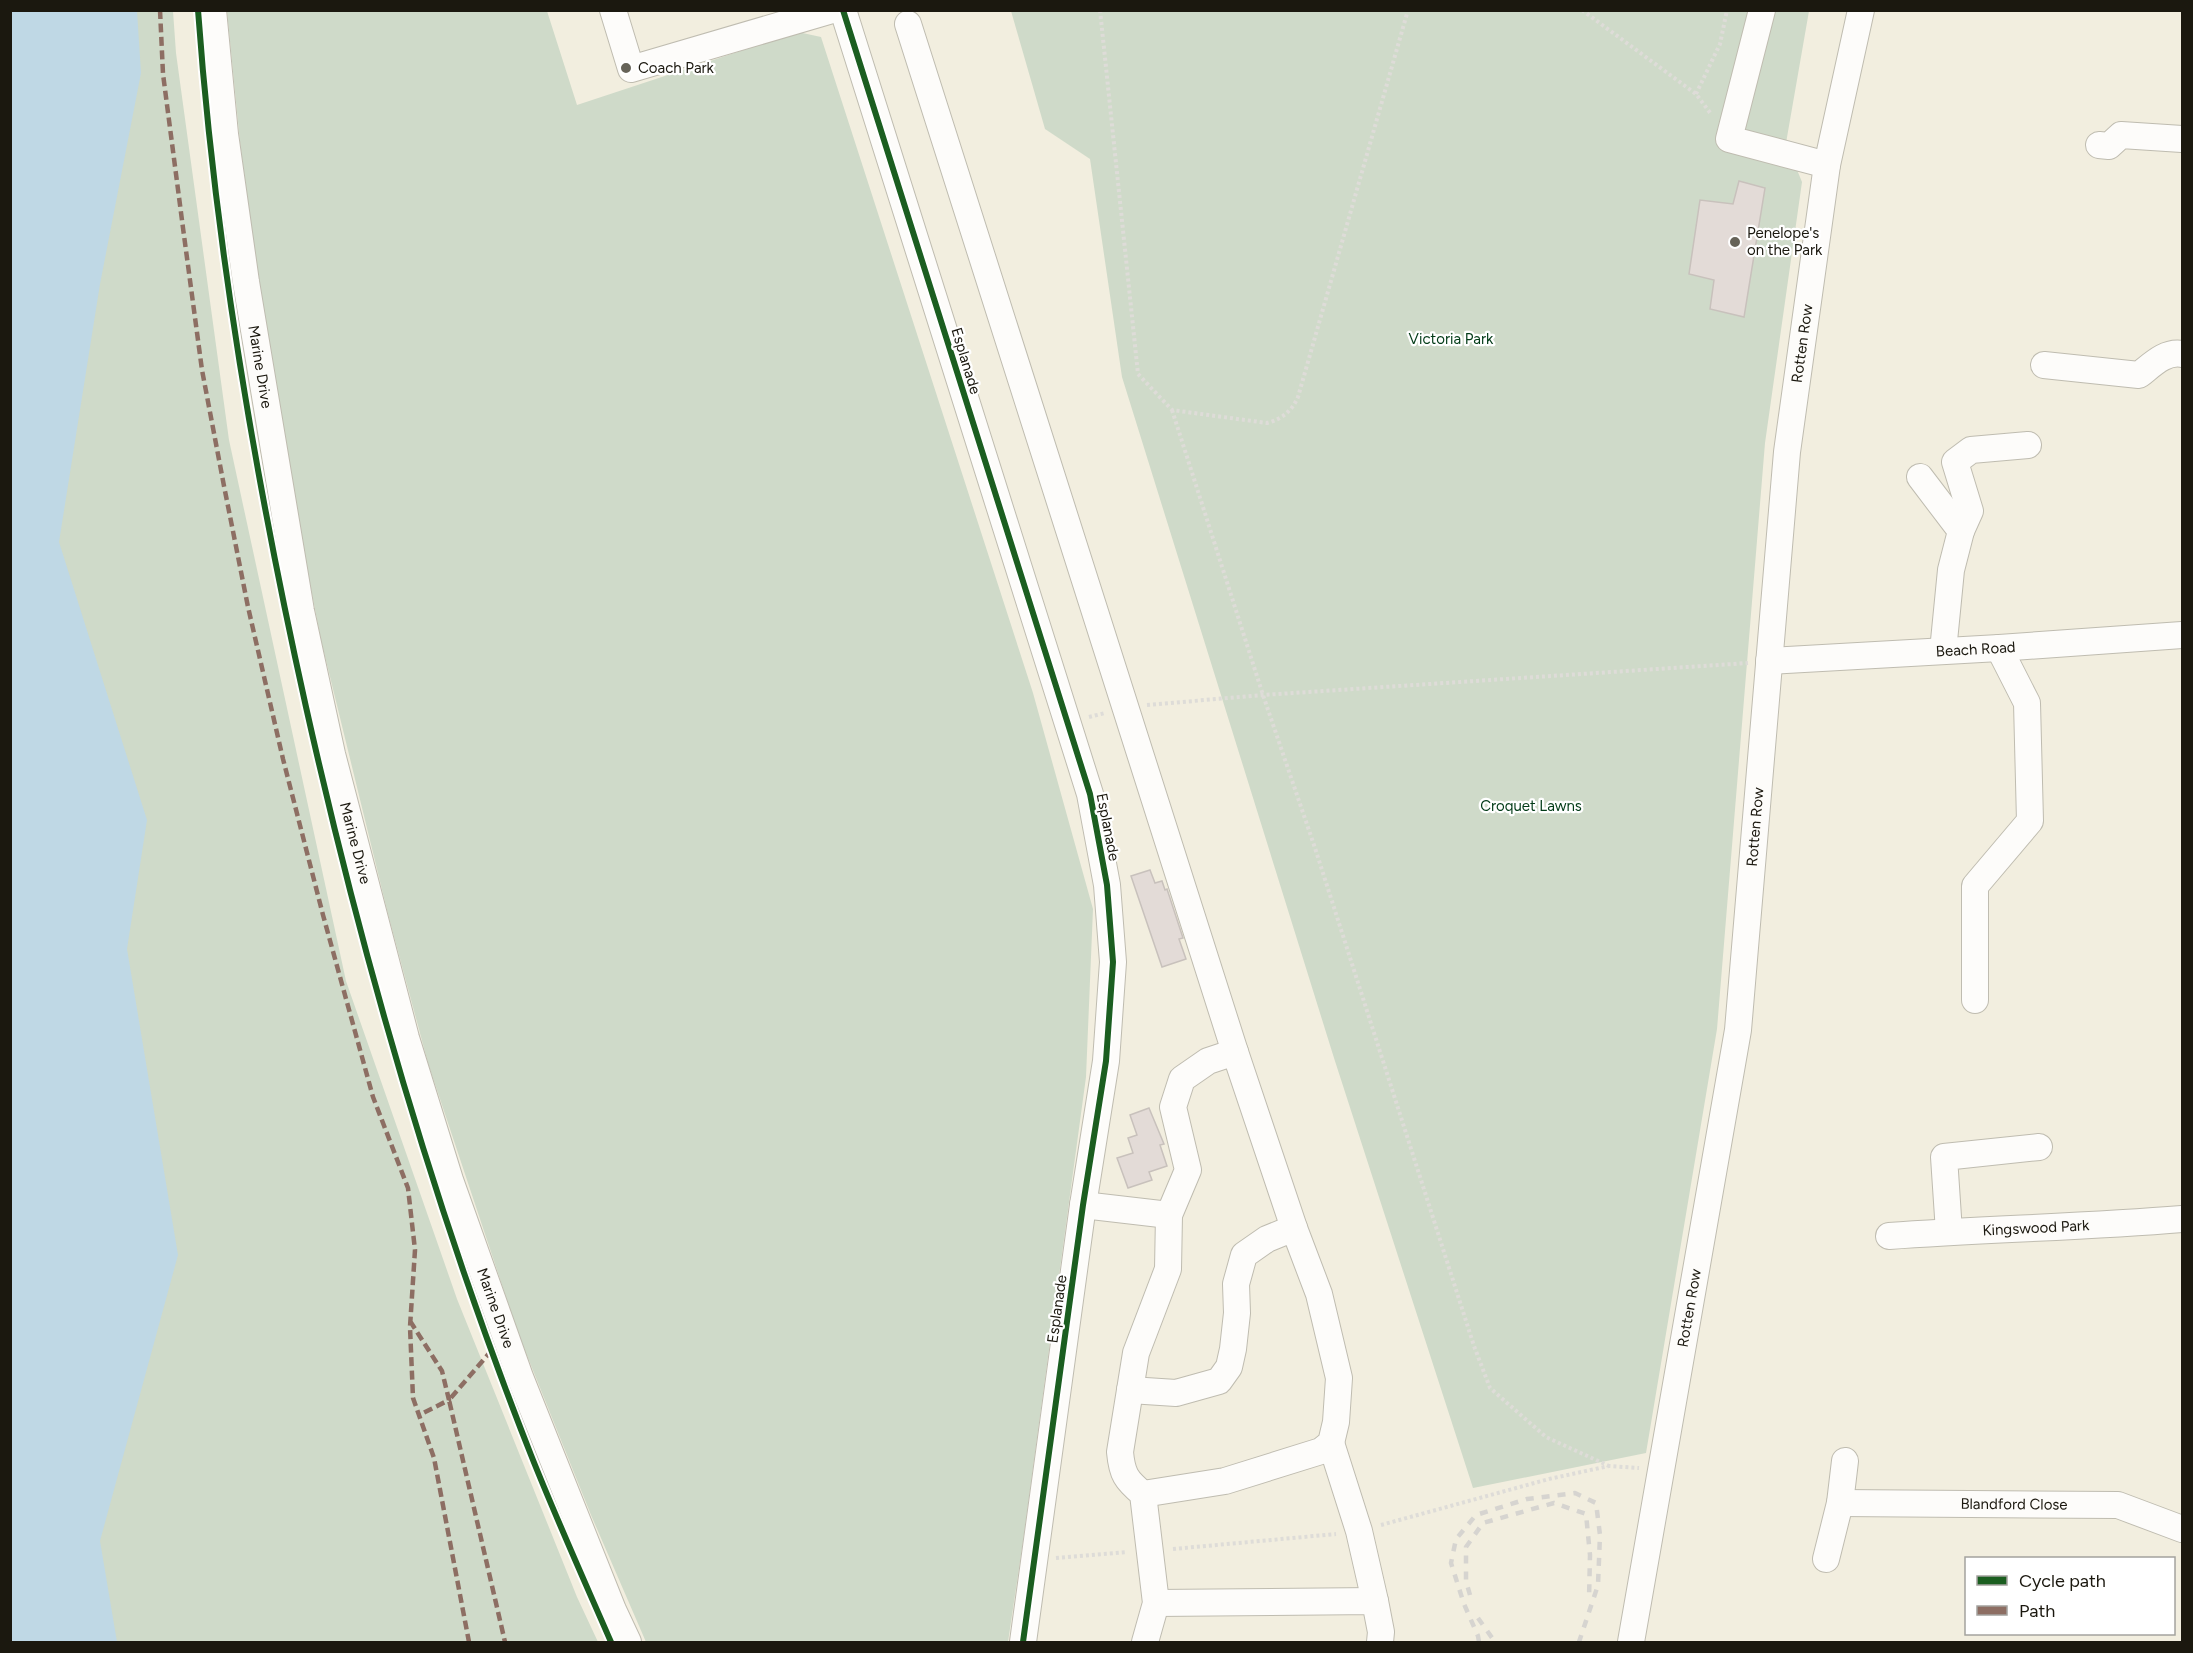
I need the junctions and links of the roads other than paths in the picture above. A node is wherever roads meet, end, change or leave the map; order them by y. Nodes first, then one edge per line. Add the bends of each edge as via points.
1 (213, 10) edge
2 (613, 10) edge
3 (832, 10) edge
4 (843, 10) edge
5 (1762, 10) edge
6 (1861, 10) edge
7 (908, 24) dead end
8 (2182, 139) edge
9 (2099, 145) dead end
10 (1827, 165) junction
11 (2182, 354) edge
12 (2044, 365) dead end
13 (2028, 445) dead end
14 (1920, 477) dead end
15 (1961, 531) junction
16 (2182, 635) edge
17 (1999, 648) junction
18 (1943, 651) junction
19 (1769, 661) junction
20 (1975, 999) dead end
21 (1235, 1052) junction
22 (2039, 1147) dead end
23 (1083, 1205) junction
24 (1169, 1215) junction
25 (2182, 1219) edge
26 (1294, 1228) junction
27 (1949, 1232) junction
28 (1889, 1236) dead end
29 (1130, 1390) junction
30 (1331, 1443) junction
31 (1845, 1461) dead end
32 (1143, 1494) junction
33 (1840, 1503) junction
34 (2182, 1529) edge
35 (1826, 1559) dead end
36 (1375, 1601) junction
37 (1156, 1603) junction
38 (628, 1642) edge
39 (1023, 1642) edge
40 (1145, 1642) edge
41 (1380, 1642) edge
42 (1631, 1642) edge

1 - 38 street, Marine Drive via 225,134 246,282 302,611 332,754 406,1038 450,1180 520,1377
2 - 3 street via 631,69
4 - 23 street, Esplanade via 1090,794 1099,836 1113,962 1106,1061
5 - 10 street via 1729,139
6 - 10 street, Rotten Row
7 - 21 street
8 - 9 street via 2121,135 2109,146
10 - 19 street, Rotten Row via 1787,452
11 - 12 street via 2163,356 2139,375
13 - 15 street via 1971,450 1955,462 1970,511
14 - 15 street
15 - 18 street via 1951,570
16 - 17 street, Beach Road
17 - 18 street, Beach Road
17 - 20 street via 2027,703 2030,820 1975,886
18 - 19 street, Beach Road
19 - 42 street, Rotten Row via 1738,1029
21 - 24 street via 1208,1061 1182,1079 1173,1107 1188,1170
21 - 26 street
22 - 27 street via 1944,1157
23 - 24 street
23 - 39 street, Esplanade
24 - 29 street via 1168,1269 1136,1353
25 - 27 street, Kingswood Park
26 - 29 street via 1267,1239 1244,1255 1236,1284 1233,1349 1229,1367 1219,1381 1176,1393
26 - 30 street via 1319,1294 1339,1378
27 - 28 street, Kingswood Park
29 - 32 street via 1120,1452 1127,1480
30 - 32 street via 1321,1451 1225,1481
30 - 36 street via 1359,1531
31 - 33 street
32 - 37 street
33 - 34 street, Blandford Close via 2118,1505
33 - 35 street
36 - 37 street
36 - 41 street via 1382,1632
37 - 40 street

